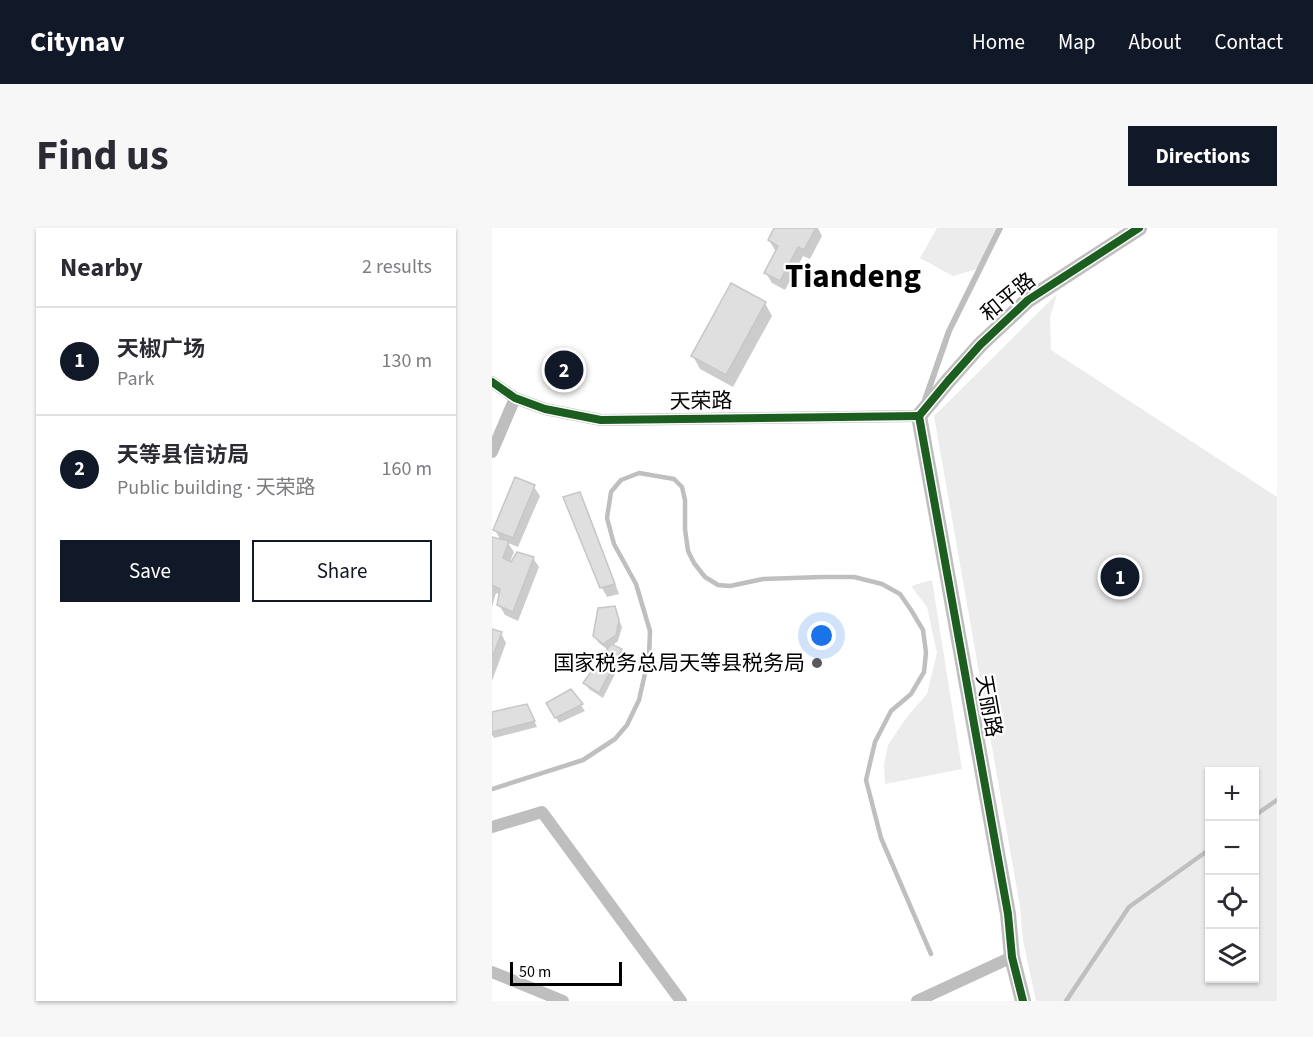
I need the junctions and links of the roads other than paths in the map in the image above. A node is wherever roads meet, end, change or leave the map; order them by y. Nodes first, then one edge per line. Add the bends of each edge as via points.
1 (1000, 228) edge
2 (1139, 228) edge
3 (492, 382) edge
4 (515, 398) junction
5 (919, 416) junction
6 (492, 452) edge
7 (492, 827) edge
8 (1012, 957) junction
9 (492, 972) edge
10 (563, 1001) edge
11 (681, 1001) edge
12 (917, 1001) edge
13 (1023, 1001) edge

1 - 5 lane via 949,331
2 - 5 street, 和平路 via 1028,300 980,345
3 - 4 street, 天荣路
4 - 5 street, 天荣路 via 544,409 601,420
4 - 6 street
5 - 8 street, 天丽路 via 1008,914
7 - 11 street via 542,812
8 - 12 street
8 - 13 street, 天丽路
9 - 10 street

